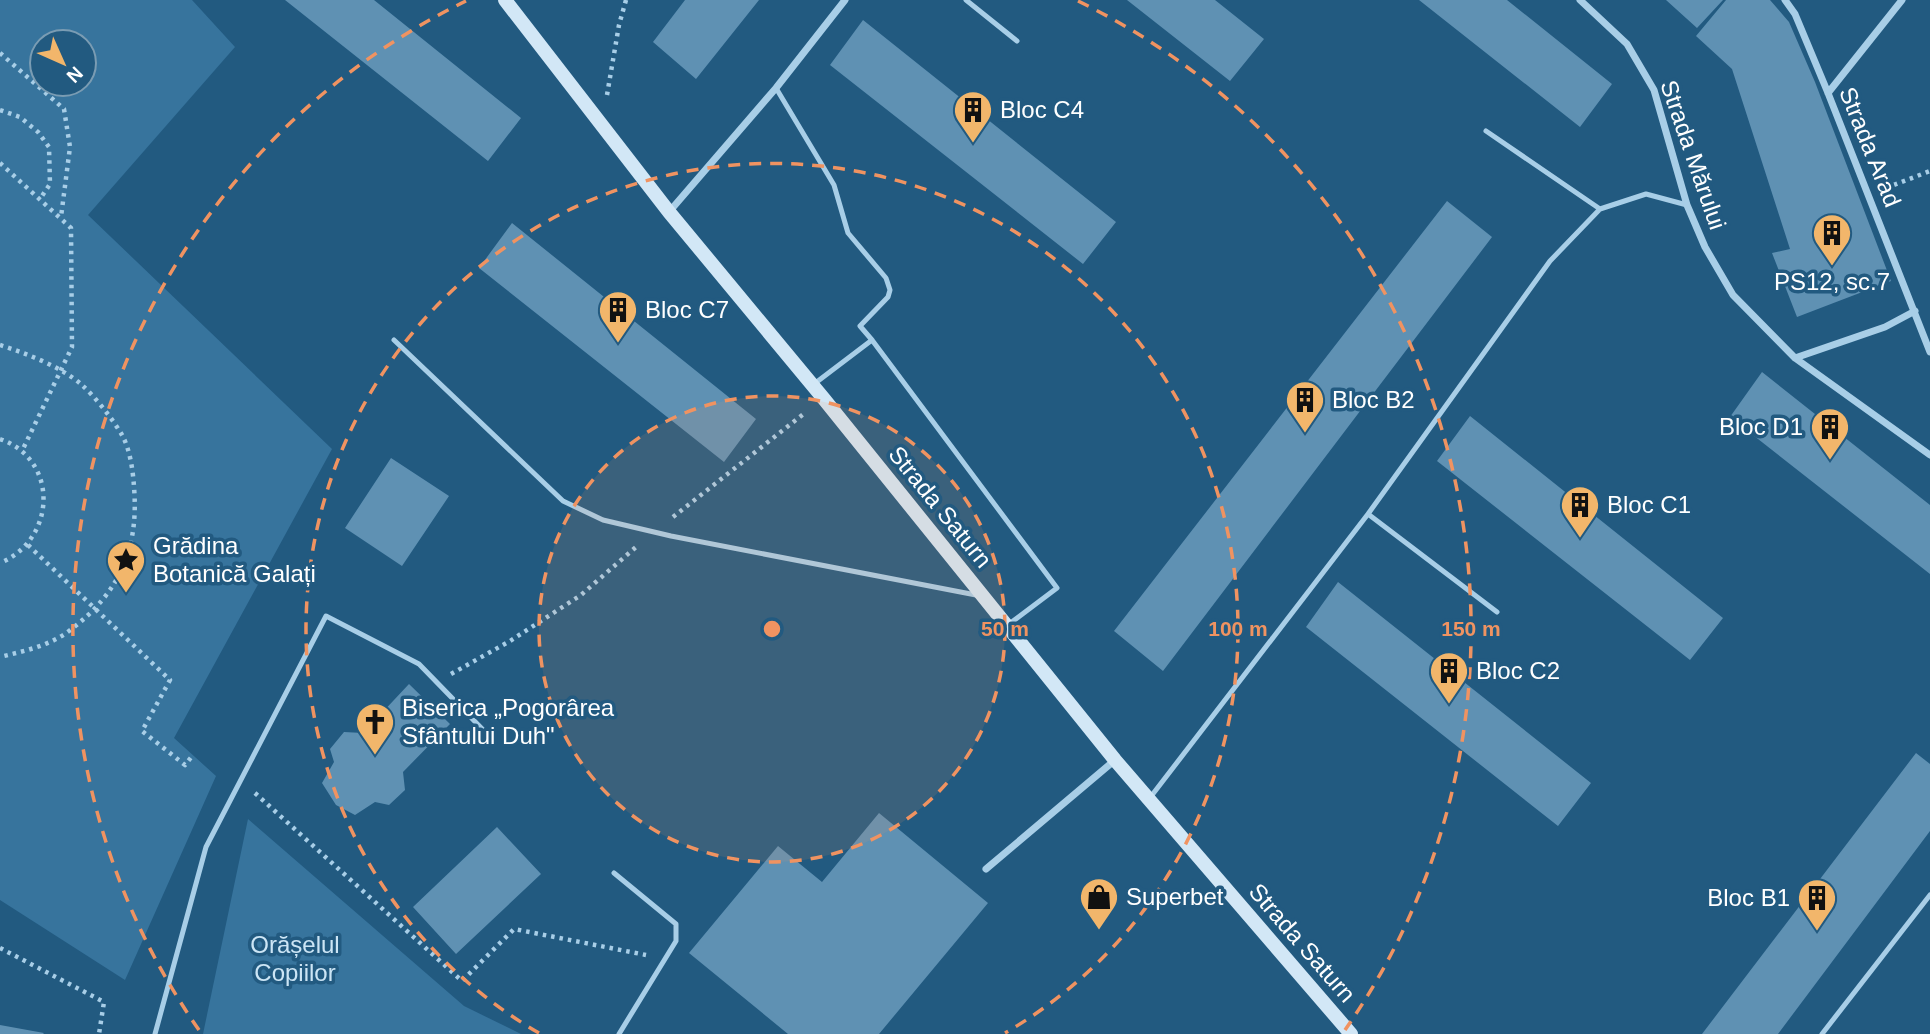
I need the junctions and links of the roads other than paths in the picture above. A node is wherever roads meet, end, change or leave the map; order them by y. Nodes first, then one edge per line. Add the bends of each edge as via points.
1 (505, 0) edge
2 (845, 0) edge
3 (966, 0) edge
4 (1580, 0) edge
5 (1785, 0) edge
6 (1902, 0) edge
7 (1017, 41) dead end
8 (776, 88) junction
9 (1828, 93) junction
10 (1486, 131) dead end
11 (1687, 205) junction
12 (1600, 209) junction
13 (669, 212) junction
14 (1915, 311) junction
15 (394, 340) dead end
16 (872, 340) junction
17 (1930, 352) edge
18 (1795, 358) junction
19 (812, 386) junction
20 (1930, 456) edge
21 (1368, 514) junction
22 (983, 596) junction
23 (1497, 612) dead end
24 (1006, 626) junction
25 (491, 737) dead end
26 (1115, 760) junction
27 (1149, 800) junction
28 (985, 869) dead end
29 (614, 873) dead end
30 (1930, 895) edge
31 (155, 1034) edge
32 (619, 1034) edge
33 (1351, 1034) edge
34 (1822, 1034) edge

1 - 13 street, Strada Saturn
2 - 8 street
3 - 7 lane
4 - 11 street, Strada Mărului via 1627,44 1654,90
5 - 9 street, Strada Arad
6 - 9 street
8 - 13 street
8 - 16 lane via 834,185 848,233 886,278 888,298 860,326
9 - 14 street, Strada Arad
10 - 12 lane
11 - 12 lane via 1646,194
11 - 18 street, Strada Mărului via 1733,295
12 - 21 lane via 1550,261
13 - 19 street, Strada Saturn
14 - 17 street, Strada Arad
14 - 18 street via 1885,327
15 - 22 lane via 564,501 603,520
16 - 19 lane
16 - 24 lane via 1057,588
18 - 20 street, Strada Mărului
19 - 22 street, Strada Saturn
21 - 23 lane
21 - 27 lane
22 - 24 street, Strada Saturn
24 - 26 street, Strada Saturn
25 - 31 lane via 419,664 326,616 206,847
26 - 27 street, Strada Saturn
26 - 28 street
27 - 33 street, Strada Saturn
29 - 32 lane via 676,924 677,941
30 - 34 lane

